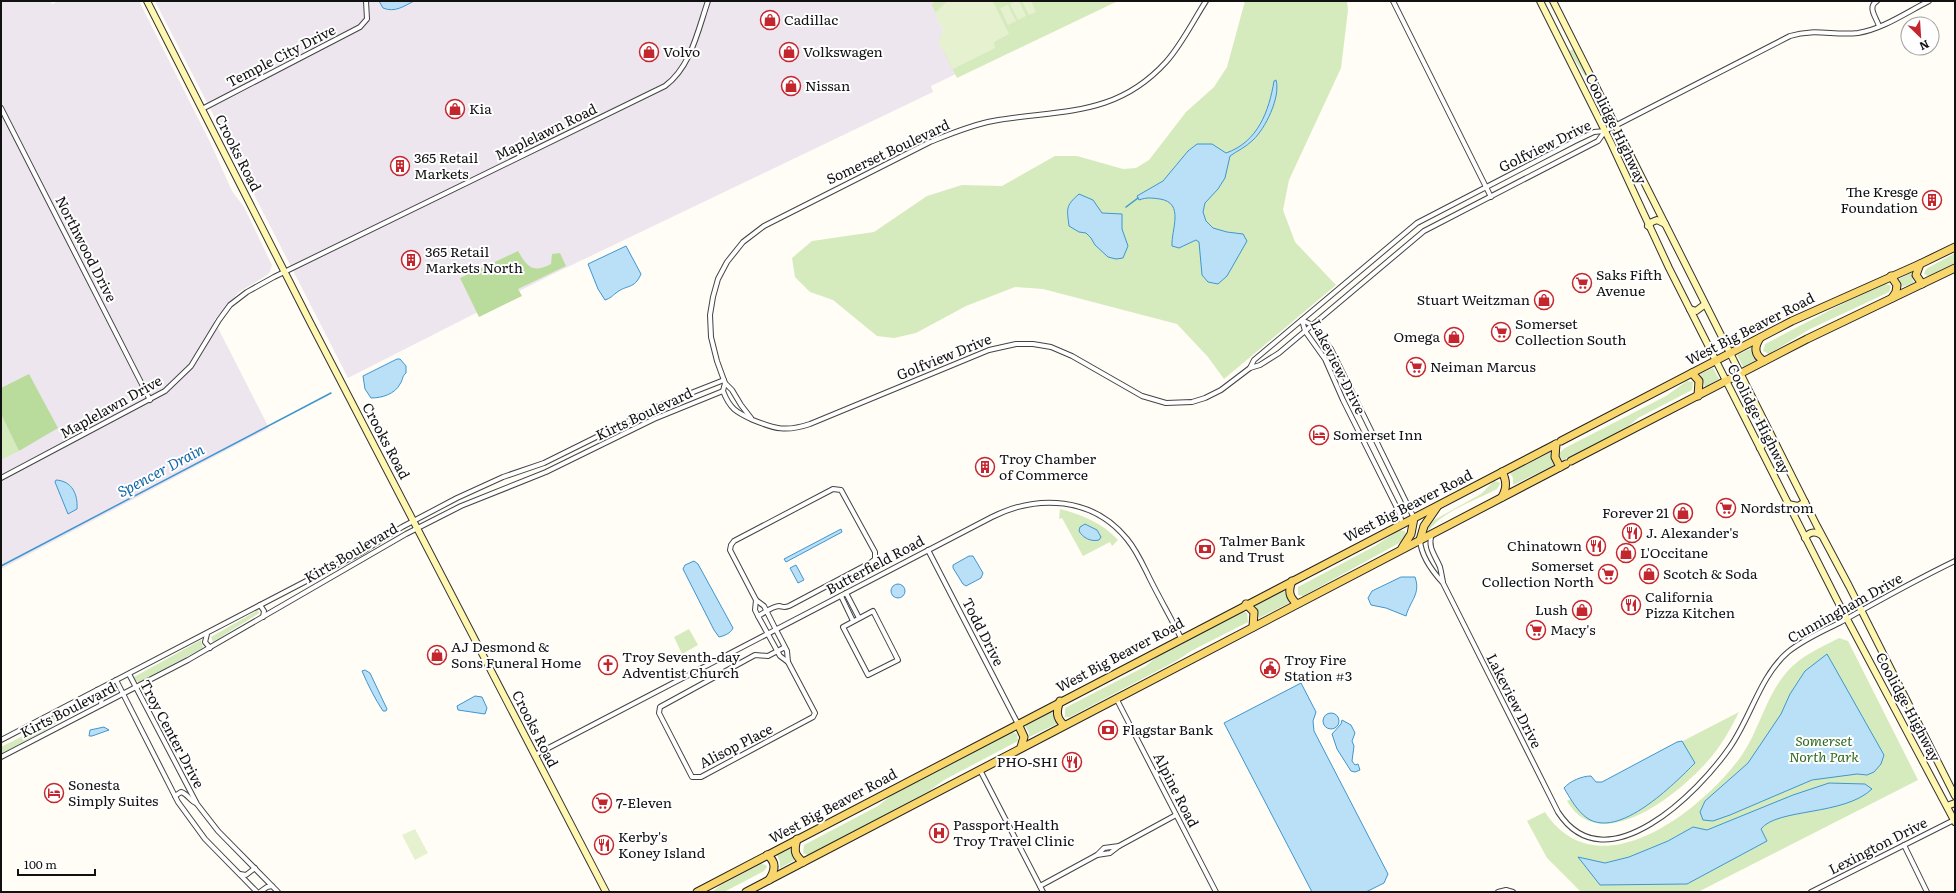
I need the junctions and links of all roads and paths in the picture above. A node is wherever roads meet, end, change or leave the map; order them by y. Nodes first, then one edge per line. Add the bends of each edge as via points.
1 (147, 1) edge
2 (366, 1) edge
3 (708, 1) edge
4 (1206, 1) edge
5 (1393, 1) edge
6 (1540, 1) edge
7 (1553, 1) edge
8 (1877, 1) edge
9 (1929, 1) edge
10 (1879, 26) junction
11 (1561, 42) junction
12 (1573, 42) junction
13 (1, 108) edge
14 (202, 109) junction
15 (1616, 126) junction
16 (1605, 131) junction
17 (1486, 188) junction
18 (1491, 197) junction
19 (1665, 224) junction
20 (1648, 226) junction
21 (1955, 247) edge
22 (1920, 264) junction
23 (1955, 268) edge
24 (284, 272) junction
25 (1891, 276) junction
26 (1922, 284) junction
27 (1892, 298) junction
28 (1704, 304) junction
29 (1690, 309) junction
30 (1302, 320) junction
31 (1312, 325) junction
32 (1305, 331) junction
33 (1760, 338) junction
34 (1729, 354) junction
35 (1716, 361) junction
36 (1764, 361) junction
37 (1250, 368) junction
38 (1692, 373) junction
39 (1740, 374) junction
40 (725, 381) junction
41 (1726, 381) junction
42 (723, 391) junction
43 (1698, 396) junction
44 (150, 400) junction
45 (752, 419) junction
46 (1558, 442) junction
47 (1776, 444) junction
48 (1760, 448) junction
49 (1566, 464) junction
50 (1502, 472) junction
51 (1, 478) edge
52 (1502, 497) junction
53 (1805, 502) junction
54 (1788, 504) junction
55 (1438, 505) junction
56 (1414, 518) junction
57 (413, 521) junction
58 (1402, 523) junction
59 (417, 528) junction
60 (1432, 534) junction
61 (1821, 535) junction
62 (1805, 538) junction
63 (1420, 540) junction
64 (928, 550) junction
65 (1401, 550) junction
66 (1955, 560) edge
67 (1292, 581) junction
68 (1443, 583) junction
69 (846, 593) junction
70 (840, 596) junction
71 (756, 600) junction
72 (1246, 604) junction
73 (1297, 604) junction
74 (260, 606) junction
75 (1861, 610) junction
76 (766, 611) junction
77 (758, 616) junction
78 (263, 617) junction
79 (859, 618) junction
80 (1847, 618) junction
81 (854, 621) junction
82 (1253, 627) junction
83 (776, 630) junction
84 (208, 632) junction
85 (768, 634) junction
86 (1181, 638) junction
87 (785, 647) junction
88 (210, 648) junction
89 (777, 651) junction
90 (788, 662) junction
91 (129, 674) junction
92 (116, 680) junction
93 (135, 687) junction
94 (97, 690) junction
95 (122, 694) junction
96 (1116, 698) junction
97 (1060, 701) junction
98 (101, 705) junction
99 (1018, 724) junction
100 (1064, 725) junction
101 (1, 740) edge
102 (1021, 747) junction
103 (535, 755) junction
104 (1, 757) edge
105 (980, 769) junction
106 (1945, 777) junction
107 (1932, 779) junction
108 (175, 796) junction
109 (1955, 796) edge
110 (1955, 803) edge
111 (197, 804) junction
112 (1946, 806) junction
113 (1176, 815) junction
114 (1954, 821) edge
115 (1569, 826) joint
116 (797, 840) junction
117 (1904, 845) junction
118 (1119, 846) junction
119 (767, 855) junction
120 (1097, 855) junction
121 (803, 862) junction
122 (255, 868) junction
123 (239, 874) junction
124 (769, 880) junction
125 (272, 886) junction
126 (1040, 886) junction
127 (257, 892) edge
128 (260, 892) edge
129 (278, 892) edge
130 (606, 892) edge
131 (697, 892) edge
132 (746, 892) edge
133 (1043, 892) edge
134 (1216, 892) edge
135 (1498, 892) edge
136 (1513, 892) edge
137 (1811, 892) edge
138 (1927, 892) edge

1 - 14 main road, Crooks Road
2 - 14 street, Temple City Drive via 367,19 364,25
3 - 24 street, Maplelawn Road via 687,59 677,75 665,86
4 - 40 street, Somerset Boulevard via 1166,62 1121,97 1082,110 993,121 956,132 846,183 755,232 727,262 718,279 713,297 710,315 711,337
5 - 17 street
6 - 11 main road, Coolidge Highway
7 - 12 main road, Coolidge Highway
8 - 10 street via 1872,4 1871,9
9 - 10 street
10 - 15 street via 1856,33 1814,31 1790,36
11 - 12 main road via 1566,46
11 - 16 main road, Coolidge Highway
12 - 15 main road, Coolidge Highway
13 - 44 street, Northwood Drive
14 - 24 main road, Crooks Road
15 - 16 street
15 - 19 main road, Coolidge Highway
16 - 17 street, Golfview Drive via 1594,132
16 - 18 street, Golfview Drive via 1598,141
16 - 20 main road, Coolidge Highway
17 - 18 street
17 - 30 street, Golfview Drive via 1415,225
18 - 31 street, Golfview Drive via 1421,233
19 - 20 main road via 1657,220
19 - 28 main road, Coolidge Highway
20 - 29 main road, Coolidge Highway
21 - 22 main road, West Big Beaver Road
22 - 25 main road, West Big Beaver Road
22 - 26 main road via 1916,275
23 - 26 main road
24 - 44 street, Maplelawn Drive via 230,305 185,374
24 - 57 main road, Crooks Road
25 - 27 main road via 1897,285
25 - 33 main road, West Big Beaver Road
26 - 27 main road
27 - 36 main road
28 - 29 main road via 1700,309
28 - 34 main road, Coolidge Highway
29 - 35 main road, Coolidge Highway
30 - 31 street, Lakeview Drive
30 - 32 street, Lakeview Drive
30 - 37 street, Golfview Drive via 1254,360
31 - 32 street, Golfview Drive
31 - 56 street, Lakeview Drive via 1333,354
32 - 37 street, Golfview Drive via 1267,361
32 - 58 street, Lakeview Drive via 1324,359 1400,512
33 - 34 main road, West Big Beaver Road
33 - 36 main road via 1756,350 1758,357
34 - 35 main road, West Big Beaver Road
34 - 39 main road, Coolidge Highway
35 - 38 main road, West Big Beaver Road
35 - 41 main road, Coolidge Highway
36 - 39 main road
37 - 45 street, Golfview Drive via 1221,390 1205,398 1166,404 1142,396 1072,356 1051,347 1016,344 989,350 803,426 773,428
38 - 43 main road via 1699,381
38 - 46 main road, West Big Beaver Road
39 - 41 main road
39 - 47 main road, Coolidge Highway
40 - 42 street
40 - 45 street, Golfview Drive
40 - 57 street, Kirts Boulevard via 664,404 544,463 503,477
41 - 43 main road
41 - 48 main road, Coolidge Highway
42 - 45 street, Golfview Drive via 734,411
42 - 59 street, Kirts Boulevard via 654,419 546,472 476,499
43 - 49 main road
44 - 51 street, Maplelawn Drive
46 - 49 main road via 1554,452
46 - 50 main road, West Big Beaver Road
47 - 48 main road via 1765,442
47 - 53 main road, Coolidge Highway
48 - 54 main road, Coolidge Highway
49 - 52 main road
50 - 52 main road via 1506,482
50 - 55 main road, West Big Beaver Road
52 - 60 main road
53 - 54 main road via 1795,507
53 - 61 main road, Coolidge Highway
54 - 62 main road, Coolidge Highway
55 - 56 main road, West Big Beaver Road
55 - 63 main road via 1427,520
56 - 58 main road, West Big Beaver Road
56 - 65 main road via 1411,534
57 - 59 main road, Crooks Road
57 - 74 street, Kirts Boulevard via 362,552
58 - 67 main road, West Big Beaver Road
59 - 78 street, Kirts Boulevard
59 - 103 main road, Crooks Road
60 - 63 main road
60 - 68 street, Lakeview Drive via 1430,547 1440,567
61 - 62 main road via 1811,533
61 - 75 main road, Coolidge Highway
62 - 80 main road, Coolidge Highway
63 - 65 main road
63 - 68 street, Lakeview Drive via 1429,565
64 - 69 street, Butterfield Road
64 - 86 street, Butterfield Road via 1003,511 1021,505 1048,502 1080,507 1104,518 1127,539
64 - 99 street, Todd Drive
65 - 73 main road
66 - 75 street, Cunningham Drive
67 - 72 main road, West Big Beaver Road
67 - 73 main road via 1290,597
68 - 115 street, Lakeview Drive via 1554,806
69 - 70 street, Butterfield Road
69 - 79 street
70 - 81 street
70 - 83 street, Butterfield Road
71 - 76 street, Alisop Place
71 - 76 street via 730,550 731,544 833,489 841,490 875,552 875,558 785,608 779,606
71 - 77 street via 755,610
72 - 82 main road via 1254,612
72 - 86 main road, West Big Beaver Road
73 - 82 main road
74 - 78 street via 263,609
74 - 84 street, Kirts Boulevard
75 - 80 street, Cunningham Drive
75 - 106 main road, Coolidge Highway
76 - 77 street
76 - 83 street, Alisop Place
77 - 85 street, Alisop Place
78 - 88 street, Kirts Boulevard
79 - 81 street
79 - 81 street via 873,611 898,660 868,675 843,627
80 - 107 main road, Coolidge Highway
80 - 115 street, Cunningham Drive via 1798,645 1778,663 1730,747 1698,786 1672,809 1633,833 1618,839 1594,839
82 - 96 main road
83 - 85 street, Butterfield Road
83 - 87 street, Alisop Place
84 - 88 street via 204,639
84 - 91 street, Kirts Boulevard
85 - 89 street, Alisop Place
85 - 103 street, Butterfield Road
86 - 97 main road, West Big Beaver Road
87 - 89 street, Alisop Place
87 - 90 street, Alisop Place
88 - 93 street, Kirts Boulevard
89 - 90 street, Alisop Place
89 - 90 street, Alisop Place via 768,656 755,655 660,707 659,713 692,777 701,777 811,720 815,713
91 - 92 street, Kirts Boulevard
91 - 93 street, Troy Center Drive
92 - 94 street, Kirts Boulevard
92 - 95 street, Troy Center Drive
93 - 95 street, Kirts Boulevard
93 - 111 street, Troy Center Drive
94 - 98 street via 102,695
94 - 101 street, Kirts Boulevard
95 - 98 street, Kirts Boulevard
95 - 108 street, Troy Center Drive
96 - 100 main road
96 - 113 street, Alpine Road
97 - 99 main road, West Big Beaver Road
97 - 100 main road via 1057,713
98 - 104 street, Kirts Boulevard
99 - 102 main road via 1024,737
99 - 116 main road, West Big Beaver Road
100 - 102 main road
102 - 105 main road
103 - 130 main road, Crooks Road
105 - 121 main road
105 - 126 street
106 - 107 main road via 1939,782
106 - 109 main road, Coolidge Highway
107 - 112 main road, Coolidge Highway
108 - 111 street, Troy Center Drive via 181,792 185,793
108 - 123 street, Troy Center Drive via 205,839
110 - 112 main road
111 - 122 street, Troy Center Drive via 218,831
112 - 114 main road, Coolidge Highway
113 - 118 street
113 - 134 street, Alpine Road
114 - 117 street, Lexington Drive
116 - 119 main road, West Big Beaver Road
116 - 121 main road via 794,852
117 - 137 street, Lexington Drive
117 - 138 street
118 - 120 street via 1107,854
118 - 120 street via 1104,848
119 - 124 main road via 773,860 774,867
119 - 131 main road, West Big Beaver Road
120 - 126 street
121 - 124 main road
122 - 123 street via 246,875
122 - 125 street, Troy Center Drive
123 - 127 street, Troy Center Drive
124 - 132 main road
125 - 128 street via 267,886
125 - 129 street, Troy Center Drive
126 - 133 street
135 - 136 street

